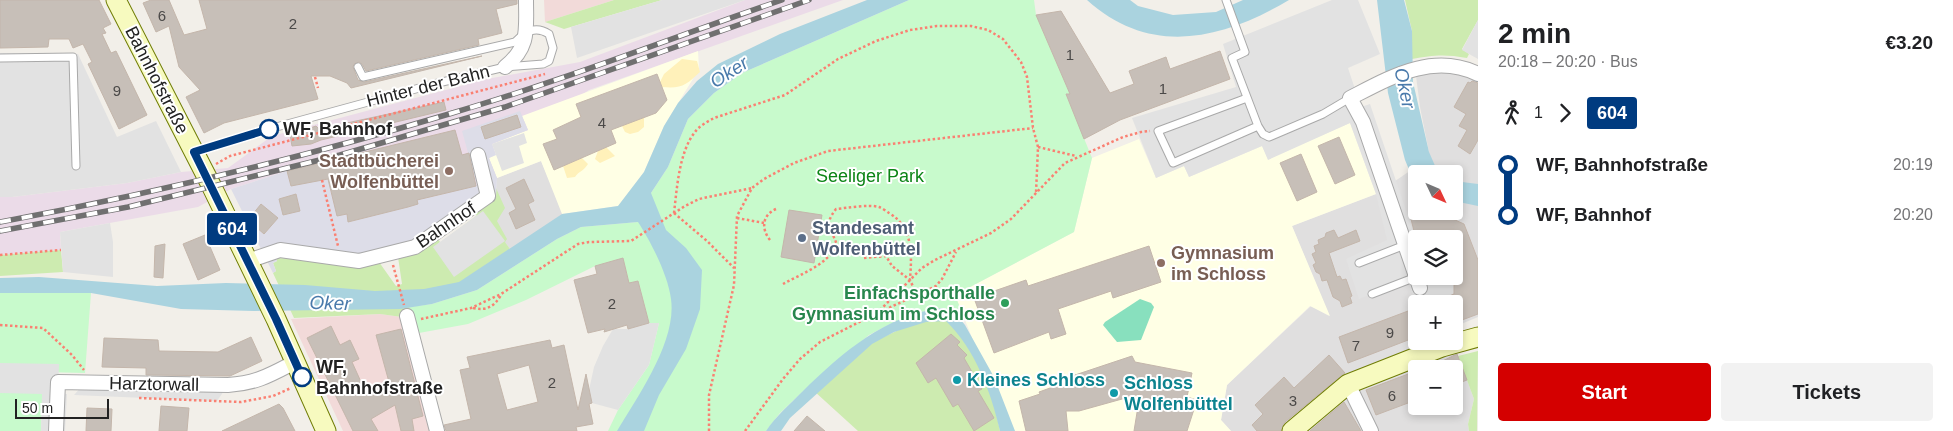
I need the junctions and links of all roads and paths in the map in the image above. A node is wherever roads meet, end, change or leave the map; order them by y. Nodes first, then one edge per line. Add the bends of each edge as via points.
1 (116, 0) edge
2 (526, 0) edge
3 (1226, 0) edge
4 (526, 31) junction
5 (0, 58) edge
6 (358, 67) dead end
7 (505, 67) junction
8 (546, 74) dead end
9 (1478, 74) edge
10 (315, 77) dead end
11 (318, 88) dead end
12 (1246, 98) junction
13 (1350, 98) junction
14 (1258, 126) junction
15 (1033, 128) junction
16 (1158, 131) junction
17 (1038, 147) junction
18 (194, 152) junction
19 (478, 154) dead end
20 (1077, 156) junction
21 (76, 166) dead end
22 (203, 169) junction
23 (322, 180) dead end
24 (752, 188) junction
25 (1036, 193) junction
26 (776, 208) dead end
27 (674, 213) junction
28 (737, 218) junction
29 (764, 223) junction
30 (770, 240) dead end
31 (1405, 244) junction
32 (61, 250) dead end
33 (957, 250) junction
34 (1408, 253) edge
35 (390, 254) junction
36 (0, 255) edge
37 (341, 258) junction
38 (864, 258) dead end
39 (248, 261) junction
40 (1359, 263) dead end
41 (734, 268) junction
42 (910, 280) junction
43 (783, 284) dead end
44 (1410, 285) edge
45 (501, 294) junction
46 (1372, 294) dead end
47 (917, 295) junction
48 (472, 308) junction
49 (878, 313) junction
50 (408, 319) junction
51 (0, 325) edge
52 (1478, 336) edge
53 (295, 362) junction
54 (94, 383) junction
55 (1348, 384) junction
56 (292, 387) dead end
57 (217, 401) dead end
58 (56, 431) edge
59 (326, 431) edge
60 (437, 431) edge
61 (709, 431) edge
62 (746, 431) edge
63 (1292, 431) edge
64 (1371, 431) edge

1 - 18 street, Bahnhofstraße
2 - 4 street, Hinter der Bahn
3 - 12 lane via 1245,52 1232,58
4 - 6 lane via 515,42 363,76
4 - 7 street, Hinter der Bahn via 519,54
4 - 7 lane via 542,30 549,34 553,48 549,61
5 - 21 lane via 73,57
7 - 18 lane, Hinter der Bahn via 313,116
8 - 22 path via 230,156
9 - 13 street via 1457,66 1422,66
10 - 11 path
12 - 14 lane
12 - 16 lane
13 - 14 lane via 1323,114 1269,137
13 - 31 street via 1362,122
14 - 16 lane via 1173,163
15 - 17 path
15 - 24 path via 828,151 794,163
15 - 27 path via 1027,77 1021,62 1003,39 972,26 910,30 838,59 785,95 704,123 687,146
16 - 20 path via 1122,137
17 - 20 path
17 - 25 path
18 - 22 street, Bahnhofstraße
19 - 35 street, Bahnhof via 488,196 415,247
20 - 25 path via 1065,163
22 - 39 street, Bahnhofstraße
23 - 37 path
24 - 27 path via 700,199
24 - 28 path
25 - 33 path via 1011,219
26 - 29 path via 767,215
27 - 41 path
27 - 45 path via 631,241 578,244
28 - 29 path
28 - 41 path
29 - 30 path via 765,234
31 - 34 street
31 - 40 lane
32 - 36 path
33 - 42 path via 922,268
33 - 47 path via 936,286
35 - 37 street, Bahnhof via 359,261
35 - 50 path
37 - 39 street, Bahnhof via 280,250
38 - 42 path via 886,256 892,266
39 - 53 street, Bahnhofstraße
41 - 61 path via 734,285 709,395
42 - 43 path via 912,254 909,239 902,223 878,206 836,209 828,219 836,245 833,254
42 - 47 path
42 - 49 path
44 - 46 lane
45 - 48 path
45 - 48 path via 490,308
47 - 49 path
48 - 50 path
49 - 62 path via 820,342 800,359
50 - 60 street
51 - 54 path via 43,328 72,355
52 - 55 street
53 - 54 street, Harztorwall via 265,378 245,384
53 - 59 street, Bahnhofstraße
54 - 58 street, Harztorwall via 58,382
55 - 63 street
55 - 64 street
56 - 57 path via 259,400

